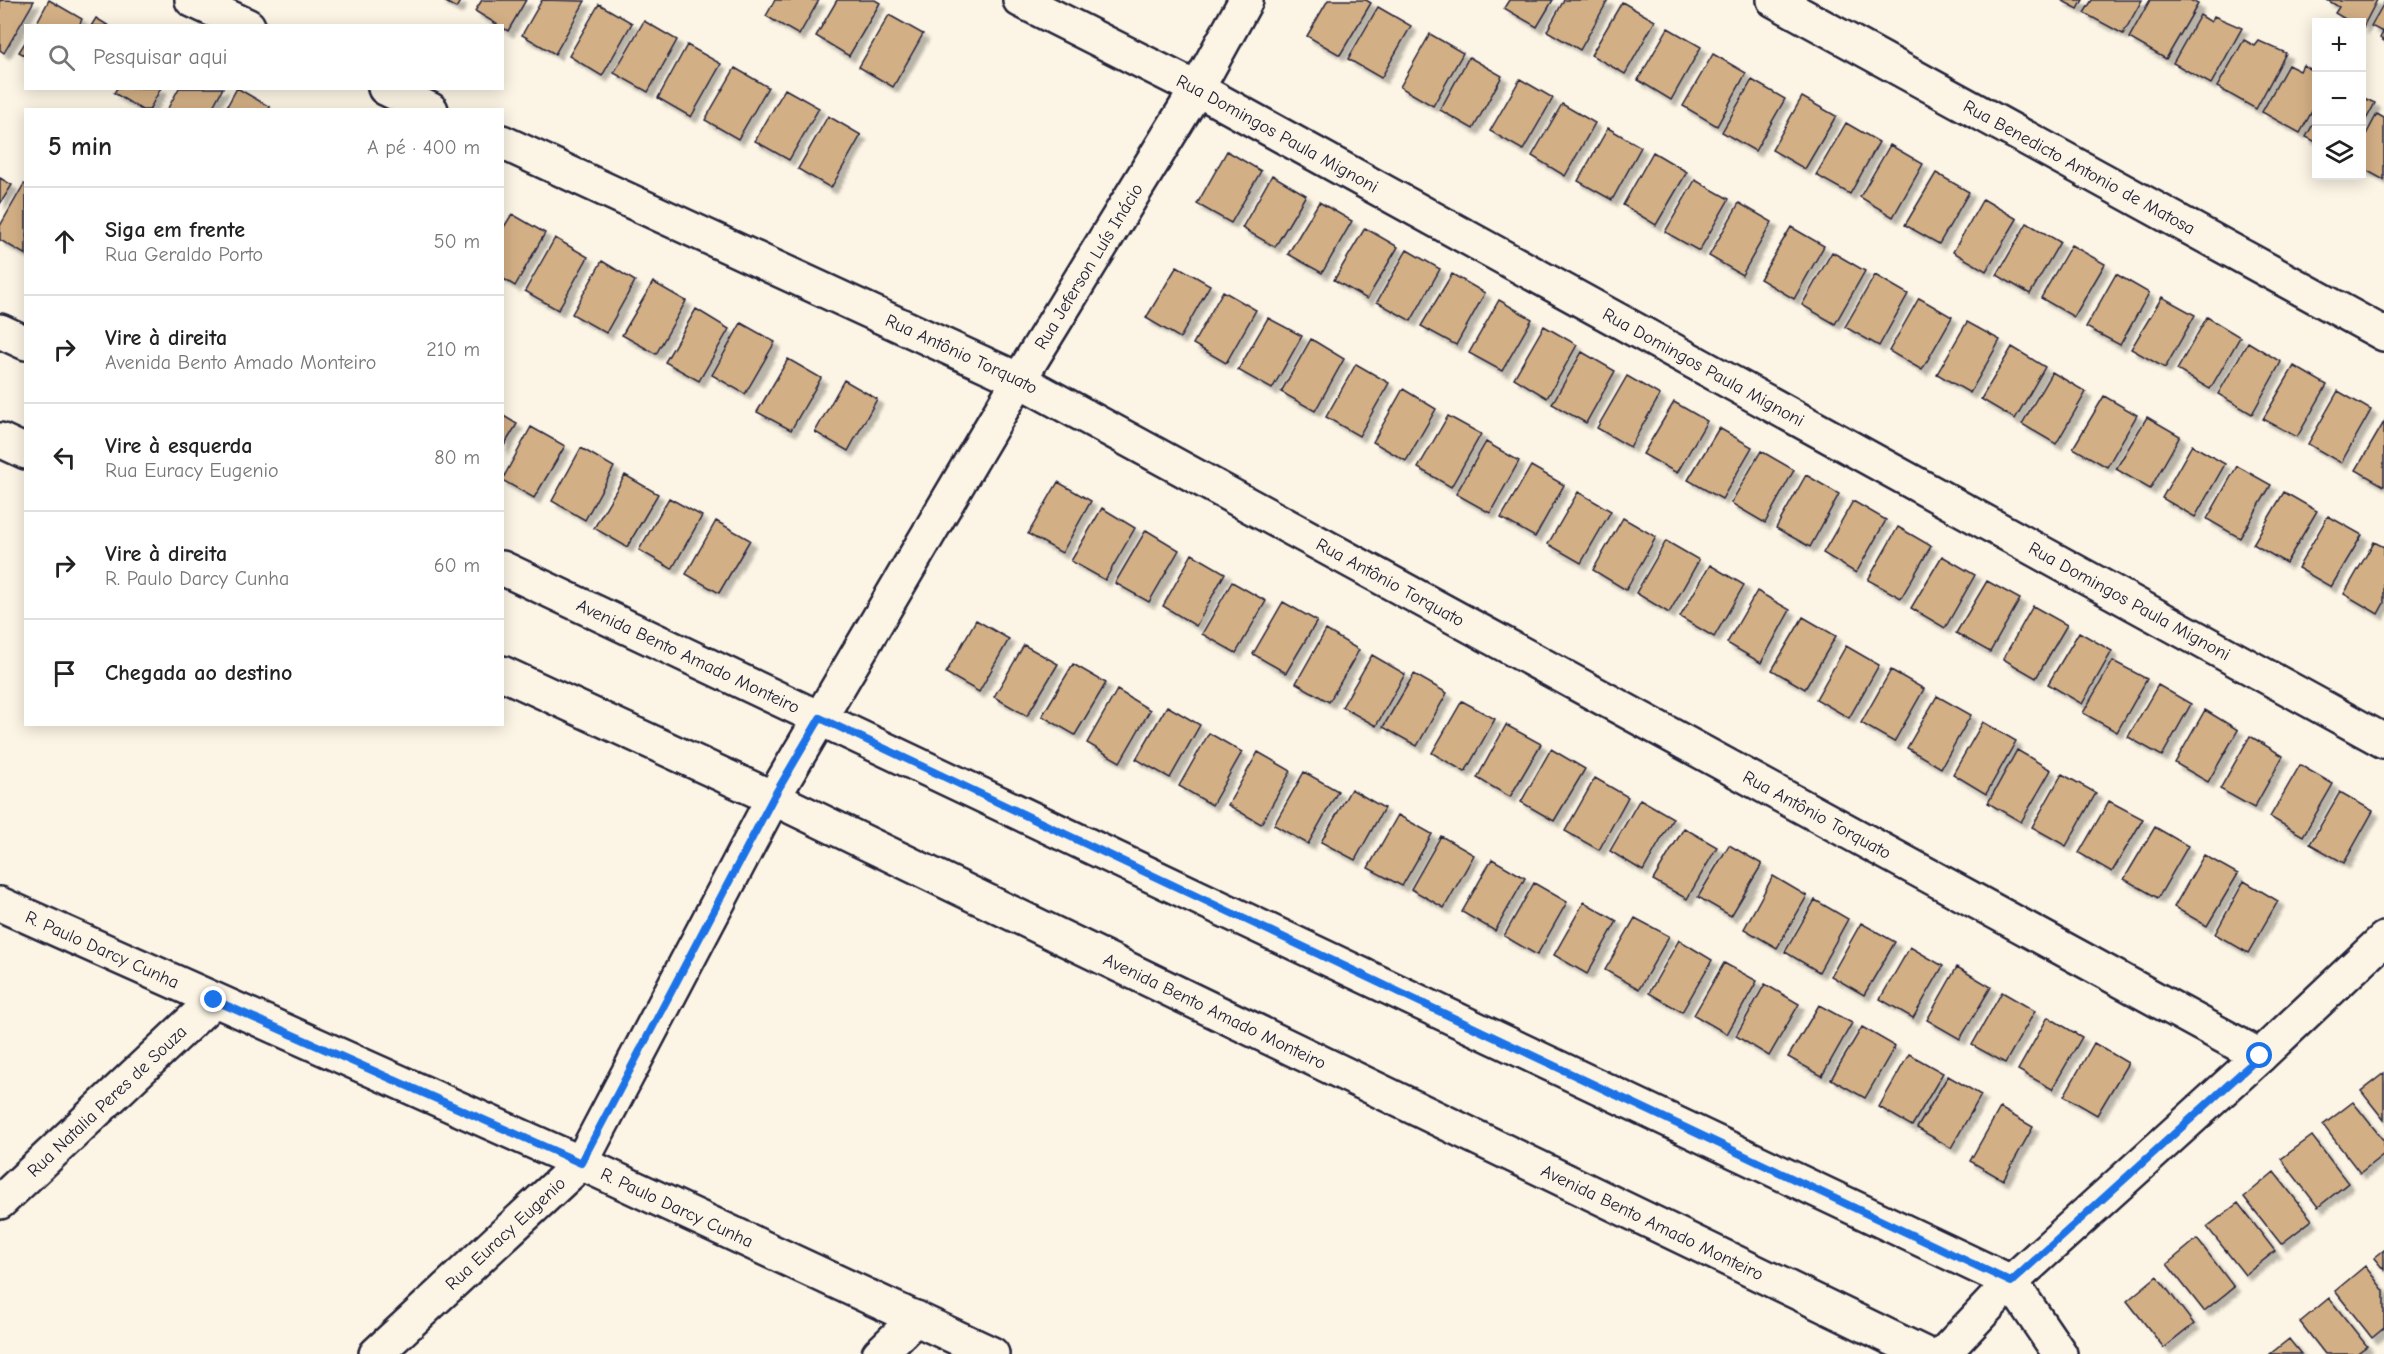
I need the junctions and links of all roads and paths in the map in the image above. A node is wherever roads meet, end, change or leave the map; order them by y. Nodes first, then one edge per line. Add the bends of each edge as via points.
1 (192, 0) edge
2 (1020, 0) edge
3 (1246, 0) edge
4 (1774, 0) edge
5 (244, 24) edge
6 (1197, 89) junction
7 (389, 90) edge
8 (427, 108) edge
9 (504, 143) edge
10 (0, 331) edge
11 (2384, 334) edge
12 (24, 342) edge
13 (1019, 380) junction
14 (0, 440) edge
15 (24, 451) edge
16 (504, 569) edge
17 (504, 674) edge
18 (820, 718) junction
19 (2384, 741) edge
20 (773, 798) junction
21 (0, 904) edge
22 (2384, 939) edge
23 (214, 1000) junction
24 (2260, 1056) junction
25 (581, 1163) junction
26 (0, 1202) edge
27 (2011, 1282) junction
28 (916, 1318) junction
29 (376, 1354) edge
30 (879, 1354) edge
31 (992, 1354) edge
32 (1925, 1354) edge
33 (1942, 1354) edge
34 (2060, 1354) edge

1 - 5 street
2 - 6 street, Rua Domingos Paula Mignoni
3 - 6 street, Rua Jeferson Luís Inácio
4 - 11 street, Rua Benedicto Antonio de Matosa
6 - 13 street, Rua Jeferson Luís Inácio
6 - 19 street, Rua Domingos Paula Mignoni
7 - 8 street
9 - 13 street, Rua Antônio Torquato
10 - 12 street
13 - 18 street, Rua Jeferson Luís Inácio
13 - 24 street, Rua Antônio Torquato
14 - 15 street
16 - 18 street, Avenida Bento Amado Monteiro
17 - 20 street, Avenida Bento Amado Monteiro
18 - 20 street, Rua Euracy Eugenio
18 - 27 street, Avenida Bento Amado Monteiro
20 - 25 street, Rua Euracy Eugenio
20 - 32 street, Avenida Bento Amado Monteiro
21 - 23 street, R. Paulo Darcy Cunha
22 - 24 street
23 - 25 street, R. Paulo Darcy Cunha
23 - 26 street, Rua Natalia Peres de Souza
24 - 27 street
25 - 28 street, R. Paulo Darcy Cunha
25 - 29 street, Rua Euracy Eugenio
27 - 33 street
27 - 34 street
28 - 30 street
28 - 31 street, R. Paulo Darcy Cunha

